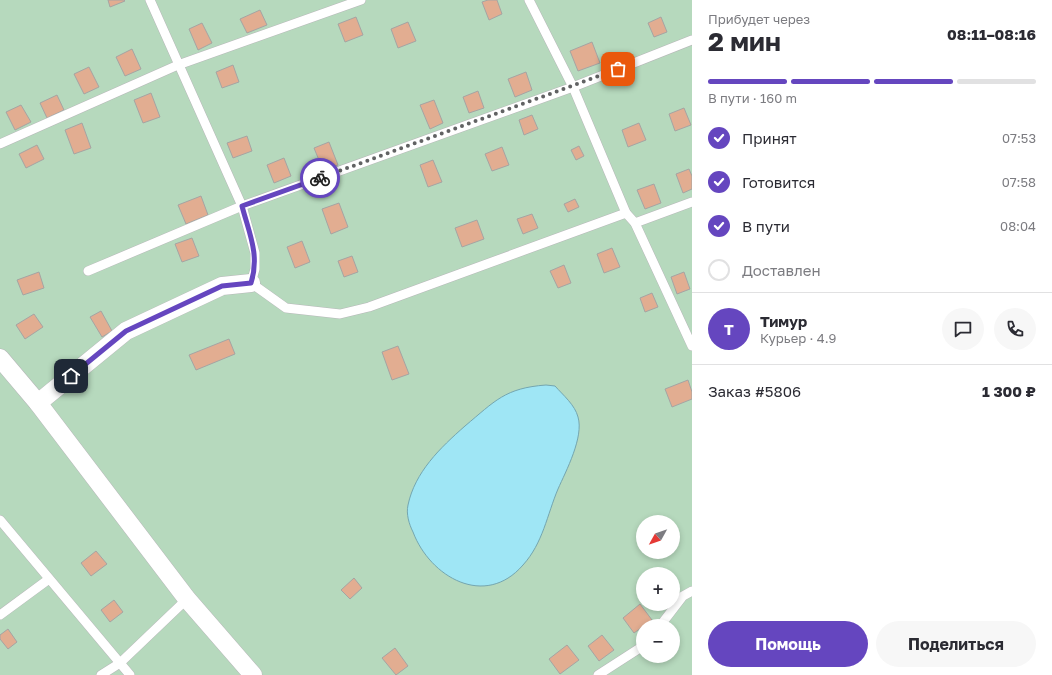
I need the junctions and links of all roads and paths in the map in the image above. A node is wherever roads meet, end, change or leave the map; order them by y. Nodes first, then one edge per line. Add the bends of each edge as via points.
1 (150, 0) edge
2 (361, 0) edge
3 (529, 0) edge
4 (692, 40) edge
5 (178, 65) junction
6 (573, 87) junction
7 (0, 144) edge
8 (692, 202) edge
9 (242, 206) junction
10 (626, 213) junction
11 (635, 223) junction
12 (88, 271) dead end
13 (251, 283) junction
14 (692, 346) edge
15 (0, 358) edge
16 (38, 403) junction
17 (0, 520) edge
18 (49, 579) junction
19 (692, 591) edge
20 (188, 599) junction
21 (0, 615) edge
22 (665, 619) edge
23 (636, 651) edge
24 (120, 663) junction
25 (101, 675) edge
26 (130, 675) edge
27 (253, 675) edge
28 (598, 675) edge

1 - 5 lane
2 - 5 lane
3 - 6 lane
4 - 6 lane
5 - 7 lane
5 - 9 lane
6 - 9 lane
6 - 10 lane
8 - 11 lane
9 - 12 lane
9 - 13 lane via 255,252 255,269
10 - 11 lane
10 - 13 lane via 369,307 340,314 286,308
11 - 14 lane
13 - 16 street via 222,286 126,331
15 - 16 street
16 - 20 street
17 - 18 lane
18 - 21 lane
18 - 24 lane
19 - 22 lane via 683,596
20 - 24 lane
20 - 27 street
23 - 28 lane
24 - 25 lane
24 - 26 lane

